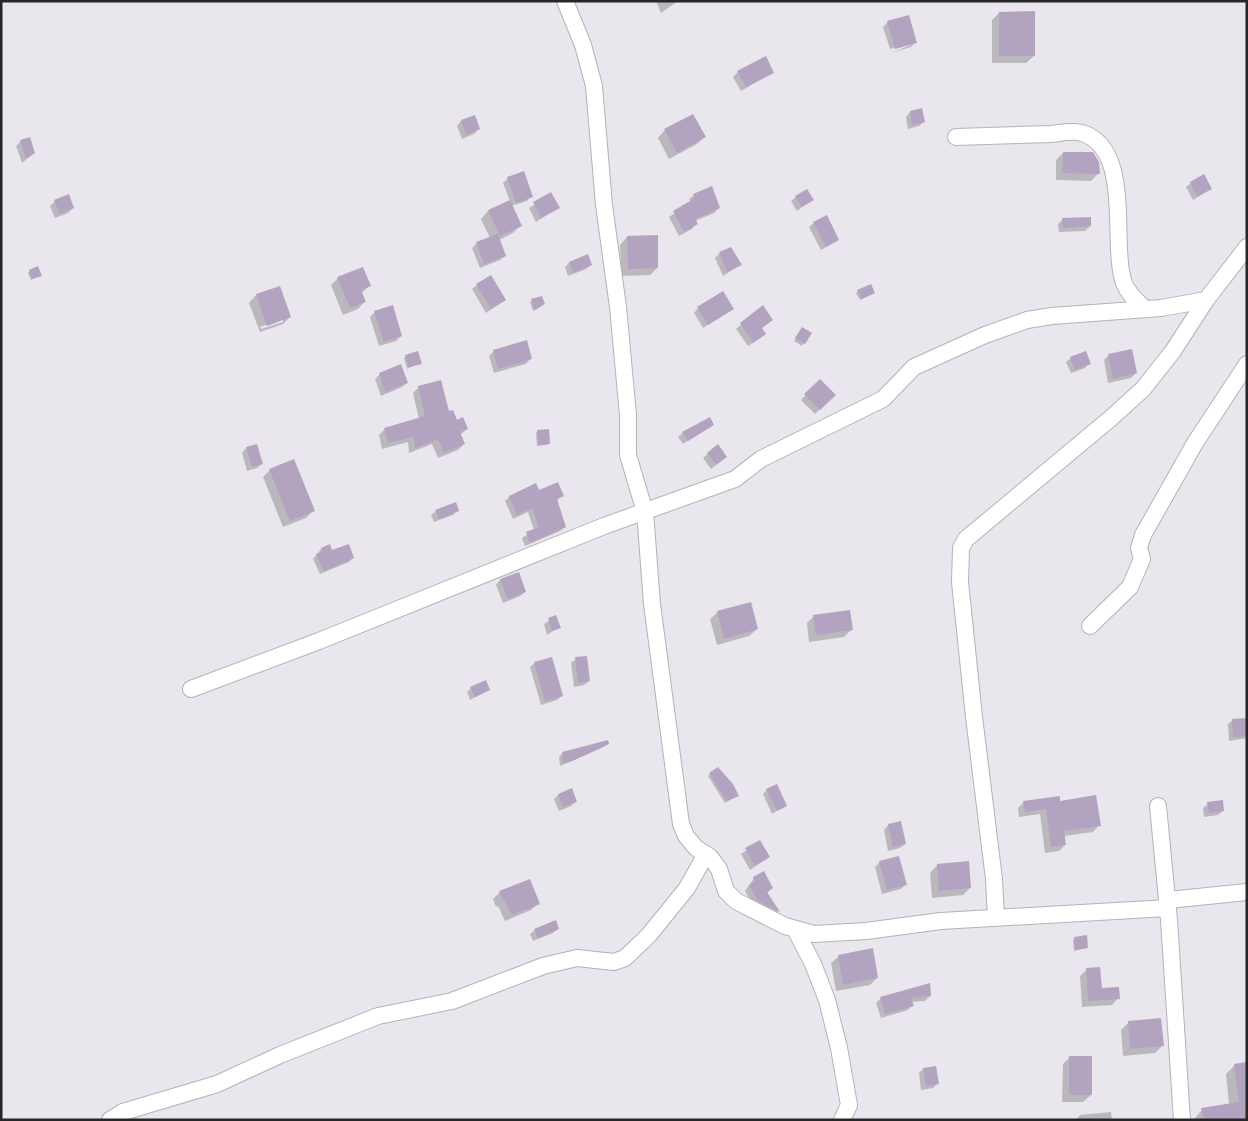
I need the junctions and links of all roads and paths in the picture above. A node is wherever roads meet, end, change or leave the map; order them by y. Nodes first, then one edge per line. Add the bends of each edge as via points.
1 (565, 1) edge
2 (956, 137) dead end
3 (1247, 247) edge
4 (1206, 300) junction
5 (1145, 309) junction
6 (1247, 364) edge
7 (645, 512) junction
8 (1090, 626) dead end
9 (191, 689) dead end
10 (1158, 806) dead end
11 (706, 854) junction
12 (1247, 892) edge
13 (1168, 904) junction
14 (996, 918) junction
15 (795, 929) junction
16 (110, 1120) edge
17 (842, 1120) edge
18 (1182, 1120) edge

1 - 7 street via 583,45 594,86 624,366 628,455
2 - 5 street via 1082,133 1103,147 1111,163 1116,192 1120,268 1130,294
3 - 4 street
4 - 5 street
4 - 14 street via 1173,351 1142,389 966,539 961,548 964,629
5 - 7 street via 1027,320 985,335 914,367 883,399 761,460 735,479
6 - 8 street via 1195,443 1143,535 1139,548 1142,559 1130,587
7 - 9 street
7 - 11 street via 652,604 681,824 686,836
10 - 13 street
11 - 15 street via 719,869 726,891 736,901
11 - 16 street via 687,888 625,958 614,962 577,958 543,966 452,1001 378,1016 217,1084 123,1112
12 - 13 street
13 - 14 street
13 - 18 street
14 - 15 street via 814,934
15 - 17 street via 823,991 839,1048 849,1104

